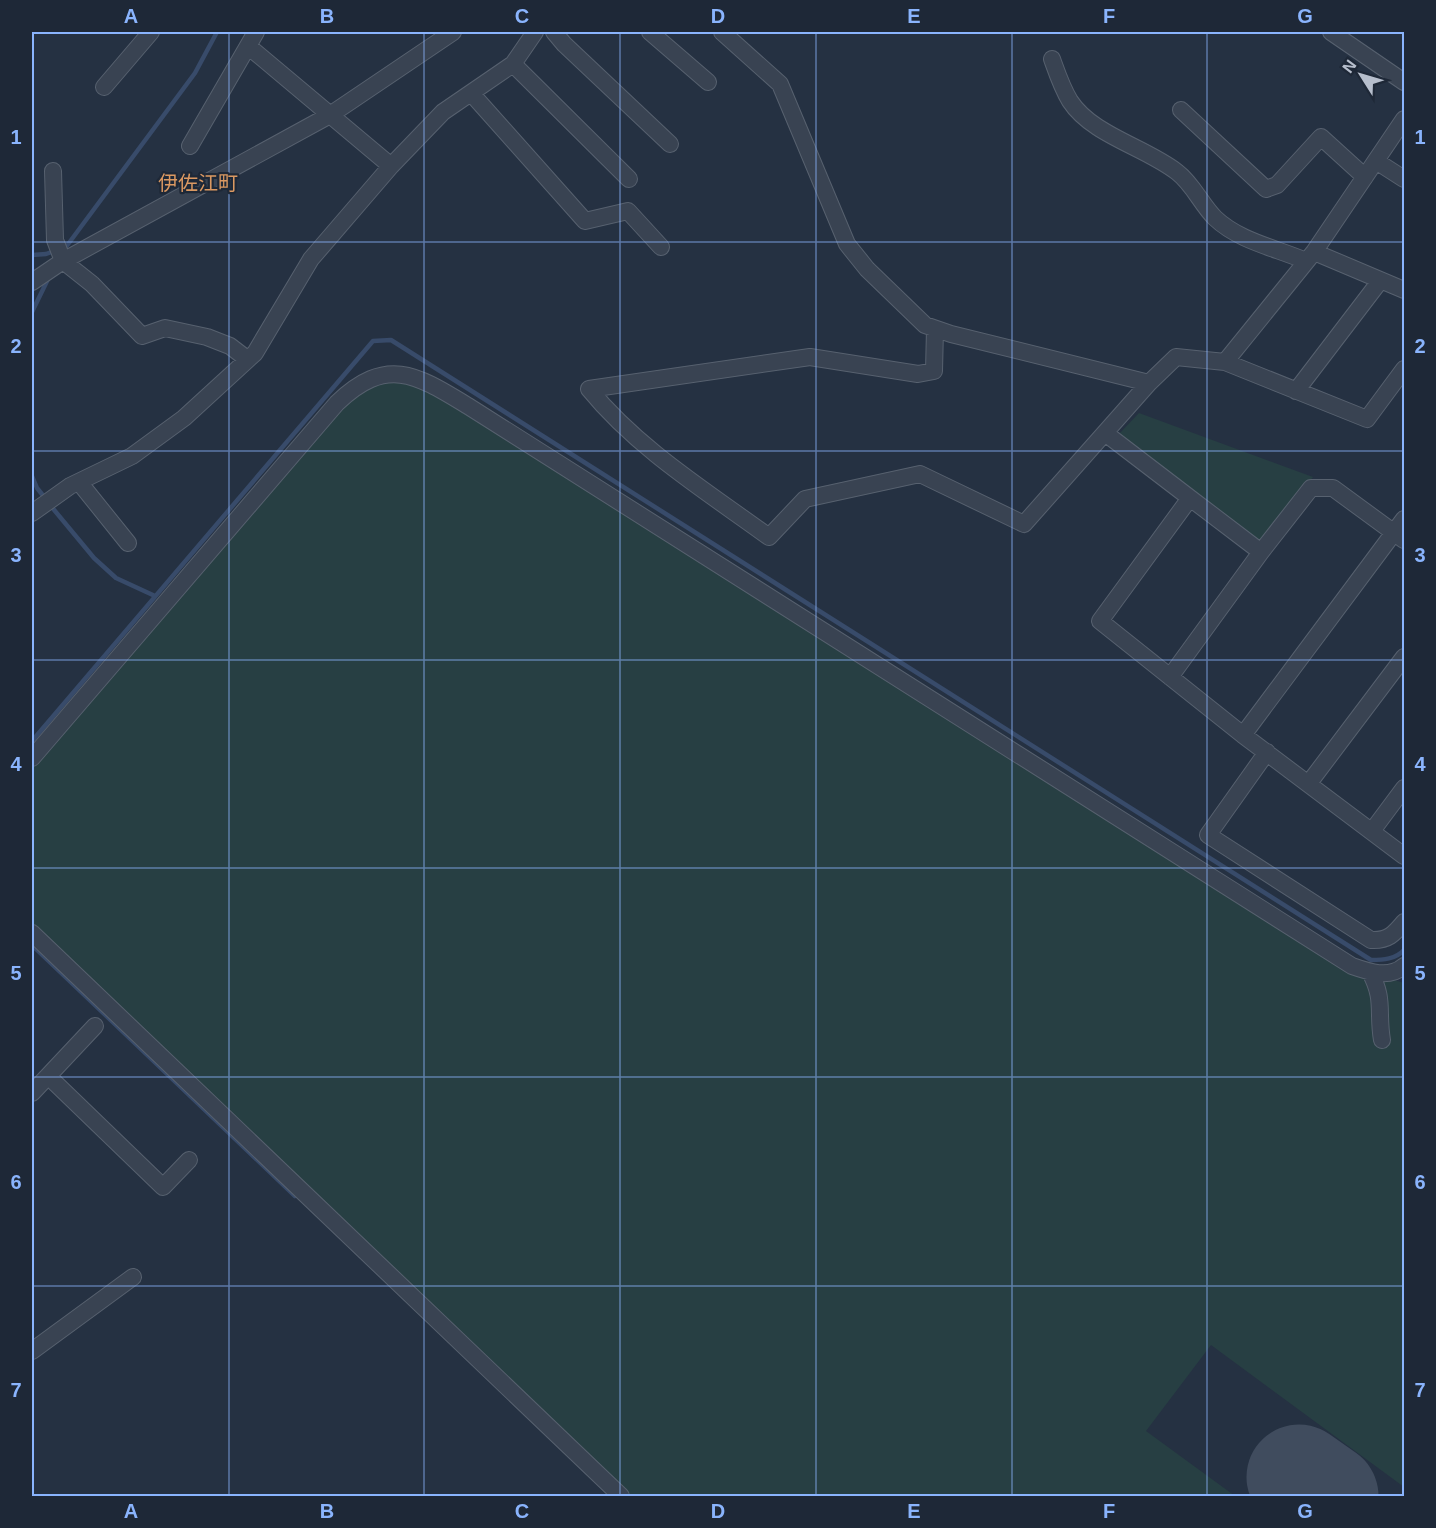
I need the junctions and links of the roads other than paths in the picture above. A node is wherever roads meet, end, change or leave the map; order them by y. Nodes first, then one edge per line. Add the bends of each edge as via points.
1 (151, 32) edge
2 (453, 32) edge
3 (535, 32) edge
4 (554, 32) edge
5 (650, 32) edge
6 (722, 32) edge
7 (1331, 32) edge
8 (252, 39) edge
9 (1052, 58) dead end
10 (513, 64) junction
11 (708, 82) dead end
12 (1404, 82) edge
13 (104, 87) dead end
14 (471, 93) junction
15 (1181, 111) dead end
16 (330, 115) junction
17 (1404, 119) edge
18 (670, 144) dead end
19 (190, 146) dead end
20 (1376, 161) junction
21 (391, 165) junction
22 (53, 171) dead end
23 (1365, 177) junction
24 (629, 179) dead end
25 (1404, 179) edge
26 (661, 247) dead end
27 (1310, 256) junction
28 (63, 261) junction
29 (1380, 281) junction
30 (32, 282) edge
31 (1404, 290) edge
32 (935, 328) junction
33 (247, 359) junction
34 (1225, 362) junction
35 (1404, 369) edge
36 (1149, 383) junction
37 (1296, 391) junction
38 (1105, 433) junction
39 (79, 482) junction
40 (1190, 498) junction
41 (32, 513) edge
42 (1401, 530) edge
43 (129, 543) dead end
44 (1261, 552) junction
45 (1404, 657) edge
46 (1170, 677) junction
47 (1243, 735) junction
48 (1267, 752) junction
49 (32, 758) edge
50 (1309, 783) junction
51 (1404, 788) edge
52 (1372, 831) junction
53 (1404, 856) edge
54 (1404, 921) edge
55 (32, 933) edge
56 (1404, 966) edge
57 (1370, 972) junction
58 (95, 1026) dead end
59 (1382, 1040) dead end
60 (48, 1076) junction
61 (32, 1094) edge
62 (189, 1160) dead end
63 (133, 1277) dead end
64 (32, 1351) edge
65 (621, 1497) edge

1 - 13 street
2 - 16 street
3 - 10 street
4 - 18 street
5 - 11 street
6 - 32 street via 780,84 847,243 867,269 925,325
7 - 12 street
8 - 16 street
8 - 19 street
9 - 27 street via 1067,96 1086,119 1179,174 1228,228 1242,236
10 - 14 street
10 - 24 street
14 - 21 street via 443,112
14 - 26 street via 585,221 628,211
15 - 23 street via 1266,189 1277,185 1321,137
16 - 21 street
16 - 28 street
17 - 20 street
20 - 23 street
20 - 25 street
21 - 33 street via 311,260 261,343
22 - 28 street via 55,240
23 - 27 street
27 - 29 street
27 - 34 street
28 - 30 street
28 - 33 street via 92,284 142,336 165,328 207,337 230,346
29 - 31 street
29 - 37 street
32 - 36 street
32 - 38 street via 934,371 918,374 810,357 589,389 638,441 769,537 805,499 920,474 1024,524
33 - 39 street via 175,425 132,456
34 - 36 street via 1176,357
34 - 37 street
35 - 37 street via 1367,419
36 - 38 street
38 - 40 street
39 - 41 street
39 - 43 street
40 - 44 street
40 - 46 street via 1100,621
42 - 44 street via 1333,488 1311,488
42 - 47 street
44 - 46 street
45 - 50 street
46 - 47 street
47 - 48 street
48 - 50 street
48 - 54 street via 1208,835 1371,940 1383,940 1394,934
49 - 57 street via 337,403 368,380 389,374 406,375 428,382 468,406 1352,966
50 - 52 street
51 - 52 street
52 - 53 street
55 - 65 street
56 - 57 street via 1384,974
57 - 59 street via 1381,1001
58 - 60 street
60 - 61 street
60 - 62 street via 163,1187
63 - 64 street

